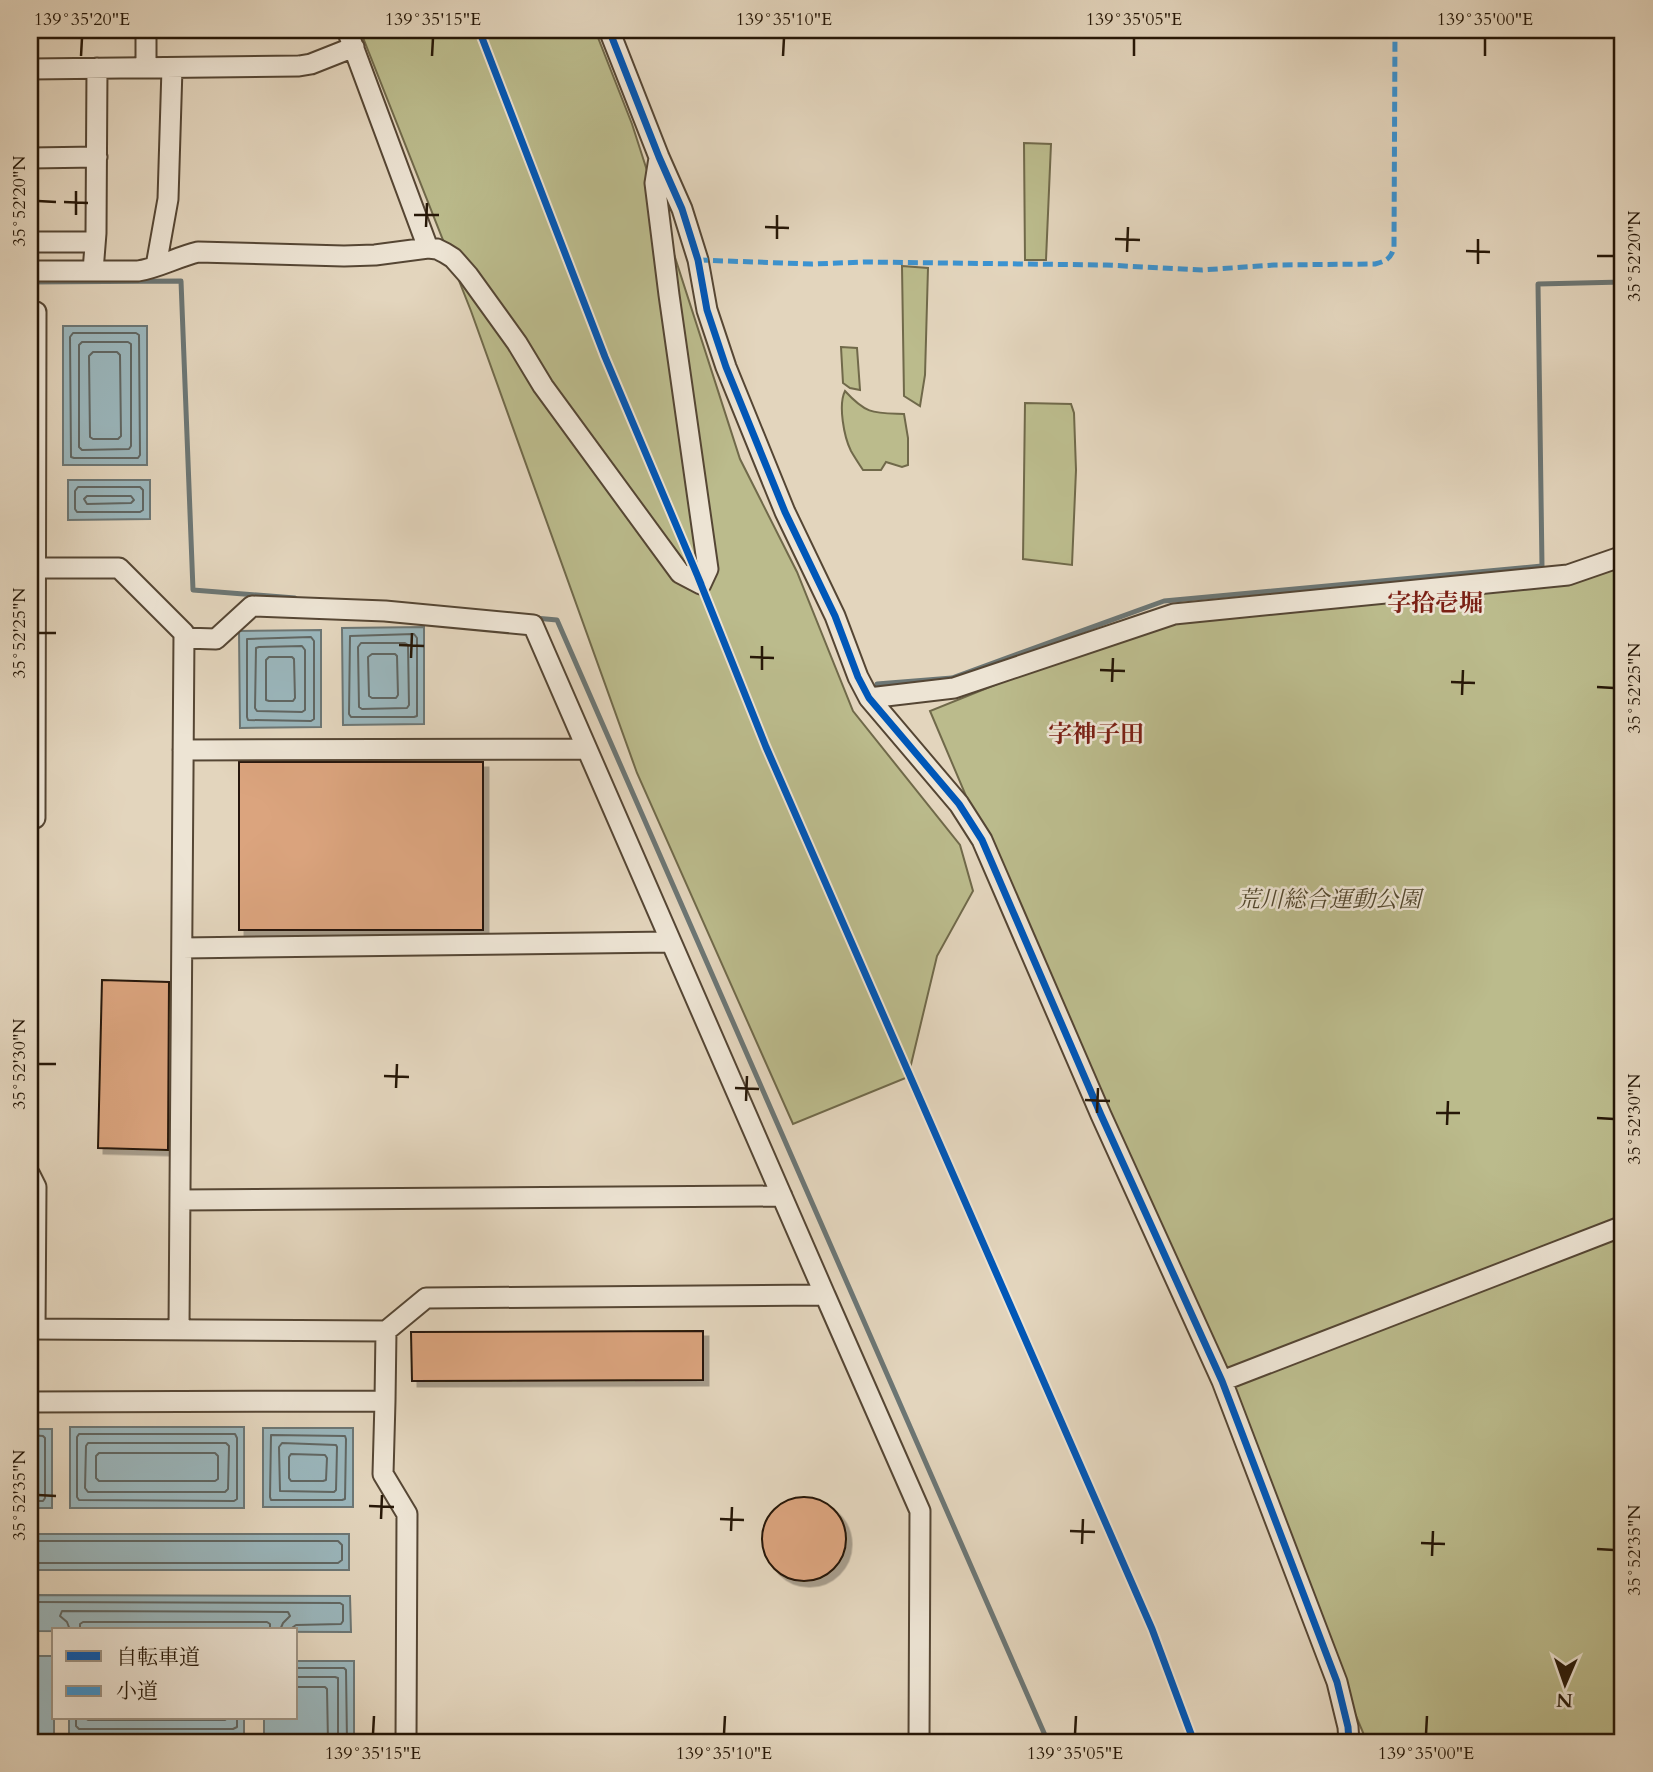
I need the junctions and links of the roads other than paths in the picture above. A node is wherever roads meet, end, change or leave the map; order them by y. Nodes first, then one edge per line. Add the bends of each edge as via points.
1 (146, 30) edge
2 (609, 30) edge
3 (351, 38) edge
4 (97, 68) junction
5 (146, 68) junction
6 (172, 68) junction
7 (30, 69) edge
8 (659, 157) junction
9 (30, 158) edge
10 (97, 158) junction
11 (30, 242) edge
12 (95, 242) junction
13 (428, 248) junction
14 (156, 266) junction
15 (30, 271) edge
16 (93, 271) junction
17 (30, 312) edge
18 (1623, 556) edge
19 (32, 568) edge
20 (184, 638) junction
21 (869, 698) junction
22 (587, 749) junction
23 (183, 750) junction
24 (35, 818) dead end
25 (671, 942) junction
26 (182, 948) junction
27 (30, 1175) edge
28 (782, 1196) junction
29 (180, 1200) junction
30 (1623, 1226) edge
31 (825, 1295) junction
32 (33, 1329) edge
33 (179, 1329) junction
34 (386, 1331) junction
35 (1222, 1381) junction
36 (385, 1401) junction
37 (30, 1402) edge
38 (406, 1742) edge
39 (919, 1742) edge
40 (1349, 1742) edge

1 - 5 street
2 - 8 street
3 - 6 street via 306,66
3 - 13 street
4 - 5 street
4 - 7 street
4 - 10 street
5 - 6 street
6 - 14 street via 168,199
8 - 13 street via 655,183 708,569 701,584 680,573 468,275 453,258
8 - 21 street via 682,209 726,367
9 - 10 street
10 - 12 street
11 - 12 street
12 - 16 street
13 - 14 street via 337,257 198,252
14 - 16 street via 138,271
15 - 16 street
17 - 19 street via 36,312
18 - 21 street via 1568,575 1174,614 954,688
19 - 20 street via 118,568
19 - 24 street
20 - 22 street via 216,639 252,607 385,611 533,625
20 - 23 street
21 - 35 street via 960,804 982,840
22 - 23 street
22 - 25 street
23 - 26 street
25 - 26 street
25 - 28 street
26 - 29 street
27 - 32 street via 36,1187
28 - 29 street
28 - 31 street
29 - 33 street
30 - 35 street
31 - 34 street via 426,1298
31 - 39 street via 920,1511
32 - 33 street
33 - 34 street
34 - 36 street
35 - 40 street via 1337,1682
36 - 37 street
36 - 38 street via 383,1474 407,1514

